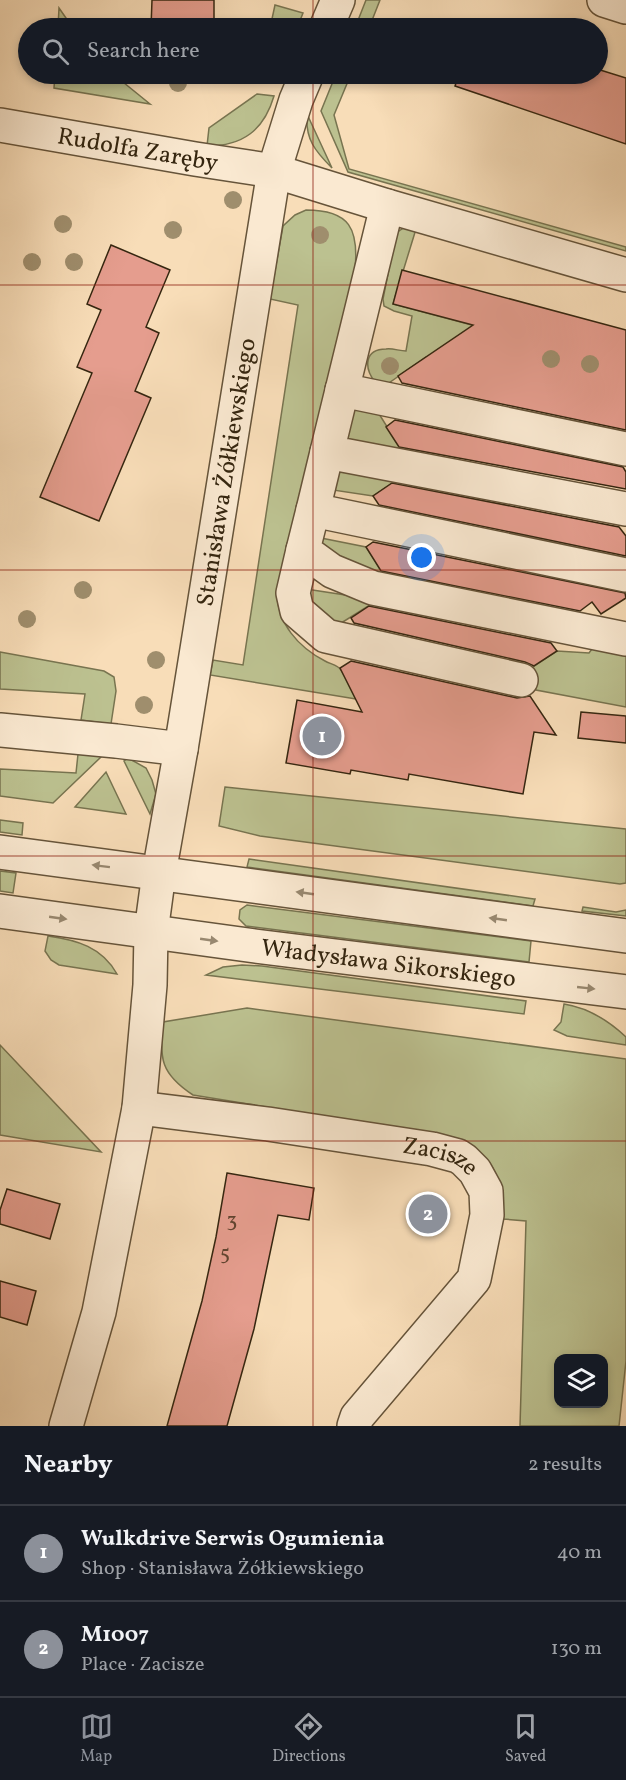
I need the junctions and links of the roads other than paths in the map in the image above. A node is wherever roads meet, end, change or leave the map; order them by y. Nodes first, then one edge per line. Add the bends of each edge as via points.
1 (338, 0) edge
2 (604, 0) edge
3 (626, 7) edge
4 (330, 18) edge
5 (303, 84) edge
6 (0, 125) edge
7 (274, 171) junction
8 (387, 206) junction
9 (626, 275) edge
10 (342, 390) junction
11 (626, 449) edge
12 (327, 452) junction
13 (626, 508) edge
14 (313, 510) junction
15 (303, 550) junction
16 (626, 574) edge
17 (626, 639) edge
18 (521, 680) dead end
19 (0, 730) edge
20 (181, 749) junction
21 (0, 852) edge
22 (159, 873) junction
23 (0, 911) edge
24 (151, 932) junction
25 (626, 936) edge
26 (626, 993) edge
27 (140, 1108) junction
28 (66, 1426) edge
29 (354, 1426) edge

1 - 4 street
2 - 3 street
5 - 7 street, Stanisława Żółkiewskiego
6 - 7 street, Rudolfa Zaręby
7 - 8 street, Rudolfa Zaręby
7 - 20 street, Stanisława Żółkiewskiego
8 - 9 street, Rudolfa Zaręby
8 - 10 street
10 - 11 street
10 - 12 street
12 - 13 street
12 - 14 street
14 - 15 street
14 - 16 street
15 - 17 street via 332,571 373,588
15 - 18 street via 293,593 297,611 326,636
19 - 20 street
20 - 22 street, Stanisława Żółkiewskiego
22 -> 21 street
22 - 24 street
25 -> 22 street
23 -> 24 street, Władysława Sikorskiego
24 -> 26 street, Władysława Sikorskiego
24 - 27 street
27 - 28 street via 99,1312
27 - 29 street, Zacisze via 432,1149 458,1156 480,1177 486,1191 487,1215 474,1279 364,1408

